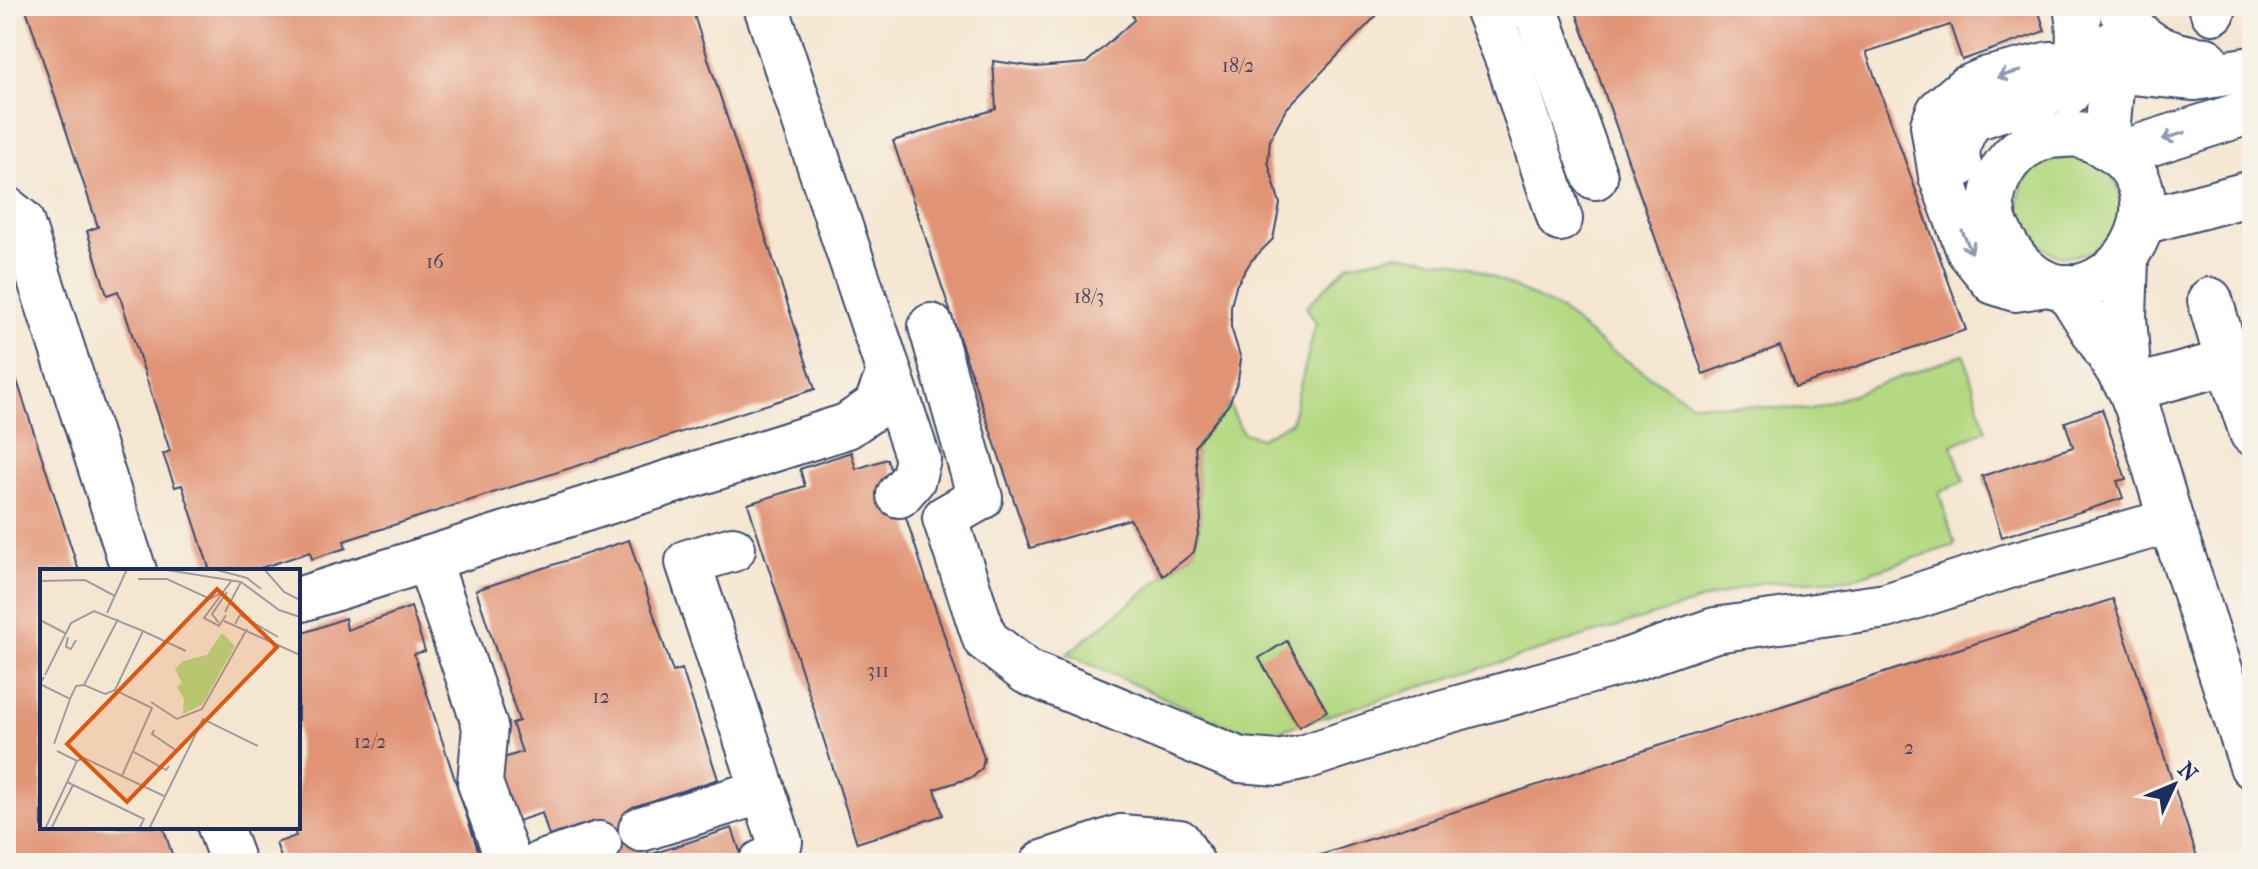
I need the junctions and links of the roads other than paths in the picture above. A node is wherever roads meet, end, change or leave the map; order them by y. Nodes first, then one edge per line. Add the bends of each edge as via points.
1 (766, 6) edge
2 (1486, 6) edge
3 (1527, 6) edge
4 (2076, 6) edge
5 (2119, 6) edge
6 (2252, 66) edge
7 (2080, 77) junction
8 (2245, 107) edge
9 (2047, 137) junction
10 (2112, 151) junction
11 (1595, 177) dead end
12 (2252, 193) edge
13 (1982, 204) junction
14 (6, 209) edge
15 (1560, 219) dead end
16 (2134, 240) junction
17 (2057, 286) junction
18 (2210, 300) dead end
19 (931, 326) dead end
20 (2228, 362) junction
21 (889, 372) junction
22 (2134, 400) junction
23 (2252, 433) edge
24 (899, 495) dead end
25 (2171, 521) junction
26 (733, 549) dead end
27 (428, 559) junction
28 (133, 569) edge
29 (300, 599) edge
30 (2252, 766) edge
31 (763, 791) junction
32 (221, 829) edge
33 (641, 829) dead end
34 (599, 844) dead end
35 (233, 863) edge
36 (509, 863) edge
37 (542, 863) edge
38 (761, 863) edge
39 (1043, 863) edge
40 (1192, 863) edge

1 - 21 street
2 - 15 street
3 - 11 street via 1537,13
4 - 7 street
5 - 6 street via 2139,36 2177,57
5 - 7 street
6 - 7 street via 2195,78
7 - 9 street
7 - 10 street
7 - 13 street via 1972,119 1960,134 1957,160
7 -> 17 street via 2050,64 1988,79 1950,100 1933,125 1941,176 1969,251 1994,282 2015,289
8 -> 10 street
9 - 10 street via 2076,134
9 - 13 street via 2009,161
10 - 16 street via 2138,184 2143,205
12 - 16 street
13 - 17 street via 2021,266
14 - 28 street via 21,221
16 - 17 street via 2110,274 2090,284
16 - 22 street via 2124,317
17 - 22 street
18 - 20 street
19 - 25 street via 980,498 945,518 985,639 1027,672 1240,760 1278,763 1302,758 1715,630 1886,606
20 - 22 street
20 - 23 street
21 - 24 street via 918,459 913,479
21 - 27 street via 876,406 847,426
22 - 25 street
25 - 30 street
26 - 31 street via 688,562
27 - 29 street
27 - 36 street via 485,726 480,783
31 - 33 street
31 - 38 street via 780,842 772,858
32 - 35 street
34 - 37 street
39 - 40 street via 1121,837 1179,842

